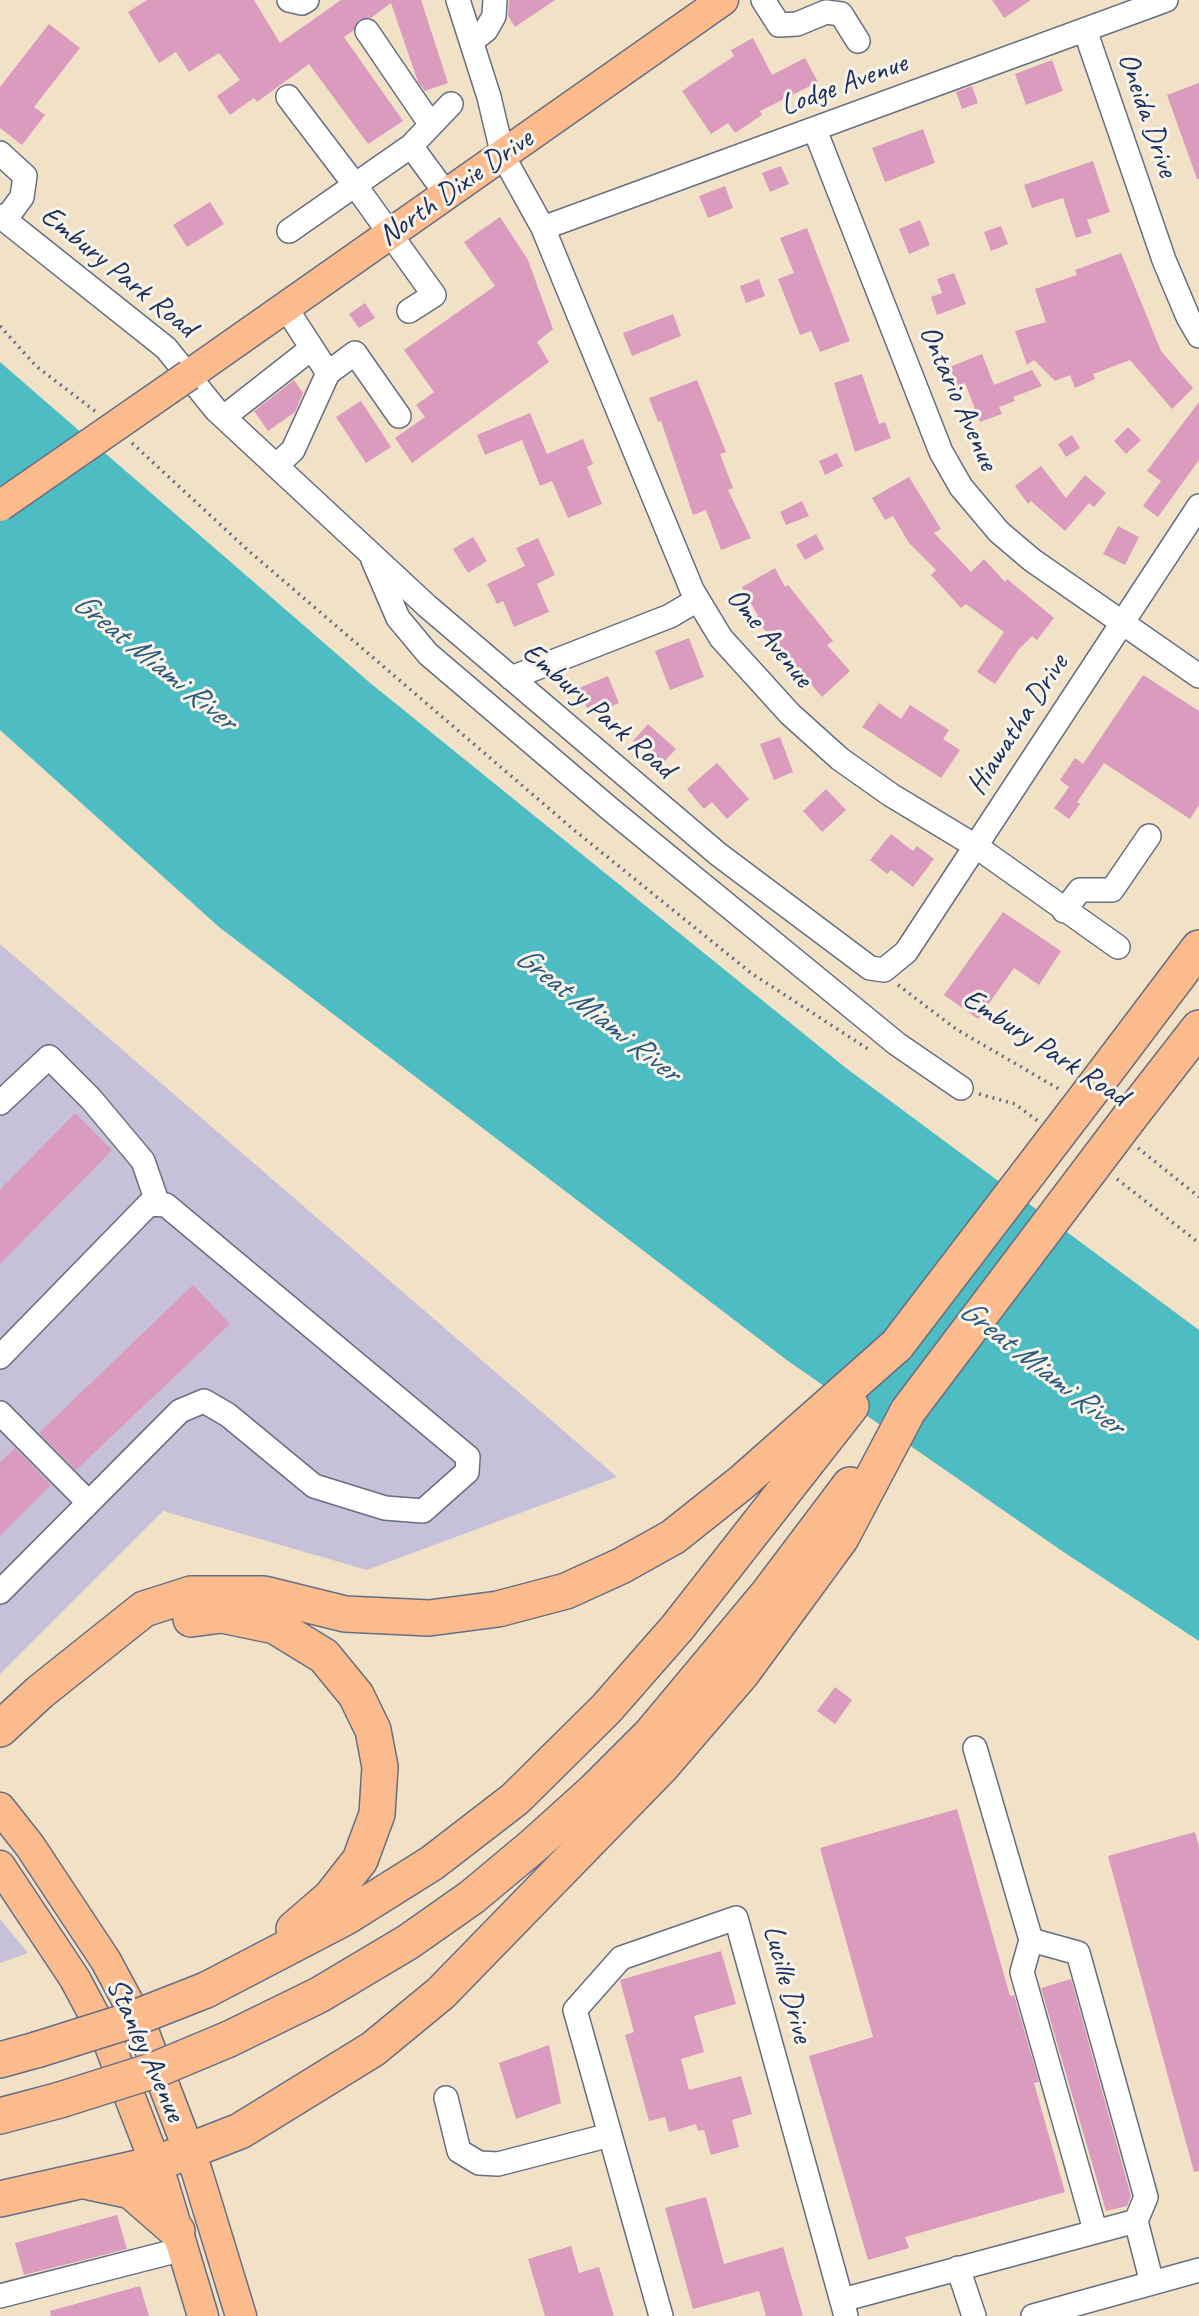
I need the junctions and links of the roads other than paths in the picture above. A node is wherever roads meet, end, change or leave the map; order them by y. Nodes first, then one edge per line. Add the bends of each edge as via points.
1 (289, 0) edge
2 (307, 0) edge
3 (458, 0) edge
4 (495, 0) edge
5 (723, 0) edge
6 (763, 0) edge
7 (1166, 0) edge
8 (1131, 6) edge
9 (1085, 30) junction
10 (368, 31) dead end
11 (472, 41) junction
12 (858, 41) dead end
13 (288, 97) dead end
14 (451, 104) dead end
15 (431, 125) junction
16 (815, 130) junction
17 (411, 146) junction
18 (0, 153) edge
19 (503, 156) junction
20 (355, 185) junction
21 (447, 195) junction
22 (2, 218) edge
23 (543, 228) junction
24 (289, 231) dead end
25 (391, 234) junction
26 (286, 308) junction
27 (409, 311) dead end
28 (1199, 336) edge
29 (312, 348) junction
30 (328, 373) junction
31 (189, 375) junction
32 (399, 416) dead end
33 (224, 417) junction
34 (278, 464) junction
35 (0, 506) edge
36 (1199, 506) edge
37 (370, 552) junction
38 (697, 600) junction
39 (1123, 621) junction
40 (1199, 676) edge
41 (511, 678) junction
42 (1149, 836) dead end
43 (977, 847) junction
44 (1064, 911) junction
45 (1118, 947) dead end
46 (1199, 948) edge
47 (881, 970) joint
48 (1199, 1028) edge
49 (961, 1088) dead end
50 (0, 1103) edge
51 (158, 1204) junction
52 (897, 1345) junction
53 (0, 1357) edge
54 (0, 1413) edge
55 (88, 1502) junction
56 (830, 1532) junction
57 (0, 1592) edge
58 (0, 1729) edge
59 (975, 1748) dead end
60 (0, 1754) edge
61 (0, 1808) edge
62 (0, 1866) edge
63 (1031, 1940) junction
64 (251, 1967) junction
65 (0, 2060) edge
66 (446, 2098) dead end
67 (0, 2116) edge
68 (610, 2134) junction
69 (189, 2151) junction
70 (155, 2164) junction
71 (85, 2181) junction
72 (0, 2199) edge
73 (1136, 2221) junction
74 (1095, 2230) junction
75 (180, 2240) junction
76 (958, 2267) junction
77 (1199, 2270) edge
78 (1152, 2283) junction
79 (0, 2296) edge
80 (844, 2308) edge
81 (203, 2316) edge
82 (241, 2316) edge
83 (661, 2316) edge
84 (974, 2316) edge
85 (1034, 2316) edge

1 - 2 street
3 - 11 street, Ome Avenue
4 - 11 street via 494,16
5 - 19 main road, North Dixie Drive
6 - 12 street via 779,25 797,24 826,12 841,14
7 - 8 street, Lodge Avenue
8 - 9 street, Lodge Avenue
9 - 16 street, Lodge Avenue
9 - 28 street, Oneida Drive via 1164,260
10 - 15 street
11 - 19 street, Ome Avenue
13 - 20 street
14 - 15 street
15 - 17 street
16 - 23 street, Lodge Avenue
16 - 39 street, Ontario Avenue via 941,452 961,487 978,511 1015,546
17 - 20 street
17 - 21 street
18 - 22 street via 25,176 22,197
19 - 21 main road, North Dixie Drive
19 - 23 street, Ome Avenue
20 - 24 street
20 - 25 street
21 - 25 main road, North Dixie Drive
22 - 31 street, Embury Park Road via 166,348
23 - 38 street, Ome Avenue
25 - 26 main road, North Dixie Drive
25 - 27 street via 434,295
26 - 29 street
26 - 31 main road, North Dixie Drive
29 - 30 street
29 - 33 street
30 - 32 street via 355,353
30 - 34 street via 293,450
31 - 33 street, Embury Park Road
31 - 35 main road, North Dixie Drive, bridge
33 - 34 street, Embury Park Road
34 - 37 street, Embury Park Road
36 - 39 street, Hiawatha Drive
37 - 41 street, Embury Park Road
37 - 49 street via 398,618 428,654 897,1044
38 - 41 street via 670,616
38 - 43 street, Ome Avenue via 721,638 756,679 830,750 891,795
39 - 40 street, Ontario Avenue
39 - 43 street, Hiawatha Drive
41 - 47 street, Embury Park Road via 718,854 870,968
42 - 44 street via 1112,890 1080,890
43 - 44 street, Ome Avenue
43 - 47 street, Hiawatha Drive via 906,952
44 - 45 street, Ome Avenue
46 - 52 highway, bridge via 1077,1091
48 - 56 highway, bridge via 1132,1132 908,1411
50 - 51 street via 49,1057 143,1161
51 - 53 street via 149,1204
51 - 55 street via 166,1205 468,1457 467,1472 423,1511 385,1508 314,1486 228,1415 204,1401 180,1411
52 - 58 highway via 673,1537 566,1591 498,1609 429,1618 345,1614 264,1594 191,1594 144,1609
52 - 64 highway via 782,1496 632,1678 515,1799 432,1863 346,1917
54 - 55 street
55 - 57 street
56 - 67 highway, bridge via 595,1790 472,1896 408,1942 319,1995 229,2039 155,2070
56 - 69 highway via 742,1673 661,1767 441,1993 373,2049 305,2092 240,2131
59 - 63 street
60 - 64 highway via 122,1647 176,1621 222,1615 275,1626 324,1656 356,1695 373,1730 380,1767 377,1814 360,1860 331,1897
61 - 69 main road, Stanley Avenue via 106,1961 142,2028
62 - 70 main road, Stanley Avenue via 75,1979 109,2043
63 - 73 street via 1078,1953 1146,2197
63 - 74 street via 1022,1972
64 - 65 highway, bridge via 122,2024
66 - 68 street via 459,2151 479,2163 498,2164
68 - 80 street, Lucille Drive via 575,2010 621,1958 736,1918
68 - 83 street, Lucille Drive
69 - 70 highway
69 - 82 main road, Stanley Avenue
70 - 71 highway
70 - 75 main road, Stanley Avenue
71 - 72 highway
71 - 75 highway via 131,2191 169,2221
73 - 74 street
73 - 78 street
74 - 76 street
75 - 79 street
75 - 81 main road, Stanley Avenue
76 - 80 street
76 - 84 street
77 - 78 street
78 - 85 street

